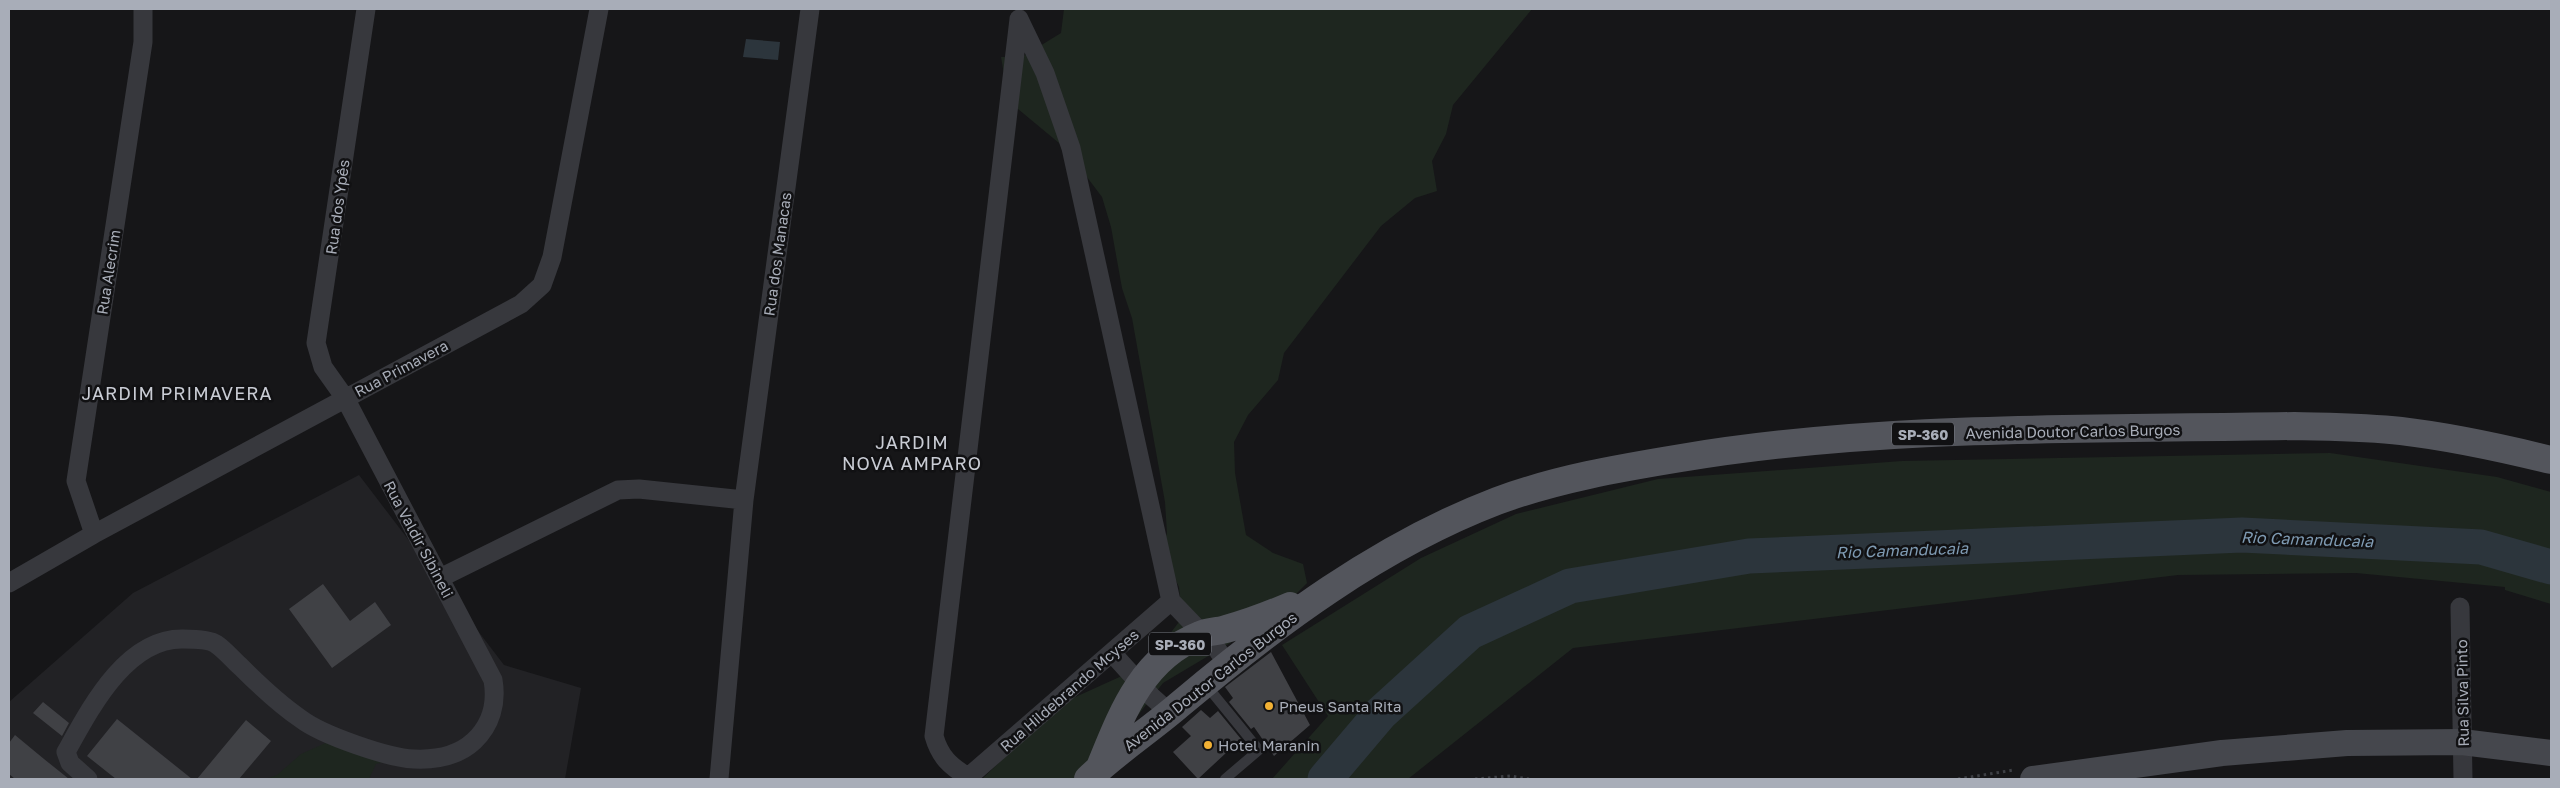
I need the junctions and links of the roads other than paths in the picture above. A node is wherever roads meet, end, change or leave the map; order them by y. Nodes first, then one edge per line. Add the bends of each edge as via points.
1 (143, 9) edge
2 (366, 9) edge
3 (599, 9) edge
4 (810, 9) edge
5 (345, 398) junction
6 (2551, 460) edge
7 (744, 500) junction
8 (94, 534) junction
9 (440, 578) junction
10 (9, 583) edge
11 (1322, 594) junction
12 (1171, 600) junction
13 (2460, 607) dead end
14 (1202, 634) junction
15 (1112, 653) junction
16 (1227, 664) junction
17 (1140, 684) junction
18 (1204, 684) junction
19 (1170, 713) junction
20 (2462, 742) junction
21 (2551, 753) edge
22 (1094, 774) edge
23 (967, 778) edge
24 (88, 779) edge
25 (718, 779) edge
26 (1225, 779) edge
27 (2033, 779) edge
28 (2464, 779) edge

1 - 8 street, Rua Alecrim via 143,42 76,481
2 - 5 street, Rua dos Ypês via 316,343 323,368
3 - 5 street, Rua Primavera via 552,256 542,285 521,304
4 - 7 street, Rua dos Manacas
5 - 8 street, Rua Primavera
5 - 9 street, Rua Valdir Sibineli
6 - 11 main road, Avenida Doutor Carlos Burgos / SP-360 via 2400,431 2303,426 1944,433 1796,442 1644,464 1571,479 1497,501 1418,537
7 - 9 street via 639,489 618,490
7 - 25 street, Rua dos Manacas
8 - 10 street, Rua Primavera
9 - 24 street, Rua Valdir Sibineli via 493,680 496,696 483,733 463,751 442,758 414,759 356,744 303,721 215,643 183,638 163,641 136,656 106,685 66,752 70,763
11 - 14 main road, Avenida Doutor Carlos Burgos / SP-360 via 1239,625
11 - 16 main road, Avenida Doutor Carlos Burgos / SP-360
12 - 14 street
12 - 15 street, Rua Hildebrando Mcyses
12 - 23 street via 1071,148 1045,73 1019,19 934,736 940,754
13 - 20 street, Rua Silva Pinto
14 - 16 street
14 - 17 main road, Avenida Doutor Carlos Burgos / SP-360 via 1171,649
15 - 17 street
15 - 23 street, Rua Hildebrando Mcyses
16 - 18 main road, Avenida Doutor Carlos Burgos / SP-360
17 - 19 street
17 - 22 main road, Avenida Doutor Carlos Burgos / SP-360
18 - 19 main road, Avenida Doutor Carlos Burgos / SP-360
18 - 26 lane via 1259,750
19 - 22 main road, Avenida Doutor Carlos Burgos / SP-360
20 - 21 street
20 - 27 street via 2347,743 2232,752
20 - 28 street, Rua Silva Pinto

